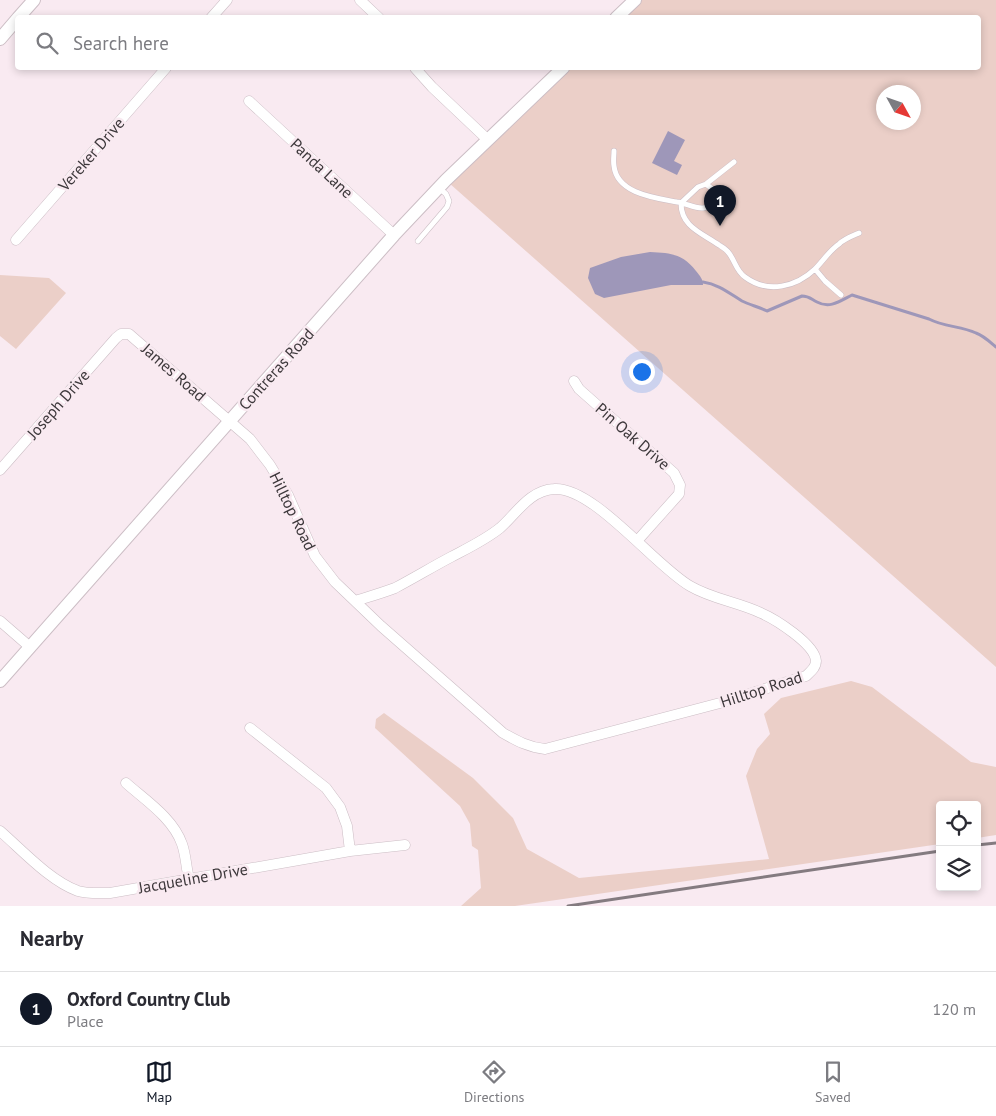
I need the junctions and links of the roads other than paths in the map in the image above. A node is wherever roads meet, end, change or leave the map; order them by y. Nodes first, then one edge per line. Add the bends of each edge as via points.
1 (34, 0) edge
2 (227, 0) edge
3 (360, 0) edge
4 (635, 0) edge
5 (21, 15) edge
6 (214, 15) edge
7 (376, 15) edge
8 (619, 15) edge
9 (15, 21) edge
10 (0, 38) edge
11 (164, 70) edge
12 (417, 70) edge
13 (561, 70) edge
14 (249, 101) dead end
15 (488, 139) junction
16 (614, 151) dead end
17 (734, 162) dead end
18 (706, 184) junction
19 (439, 188) junction
20 (680, 203) junction
21 (859, 233) dead end
22 (394, 235) junction
23 (16, 240) dead end
24 (418, 241) dead end
25 (815, 268) junction
26 (841, 295) dead end
27 (116, 338) joint
28 (574, 381) dead end
29 (230, 420) junction
30 (0, 470) edge
31 (636, 541) junction
32 (355, 601) junction
33 (0, 620) edge
34 (30, 647) junction
35 (0, 681) edge
36 (250, 728) dead end
37 (126, 783) dead end
38 (0, 830) edge
39 (405, 845) dead end
40 (350, 851) junction
41 (189, 879) junction

1 - 5 street
2 - 6 street
3 - 7 street
4 - 8 street
9 - 10 street
11 - 23 street, Vereker Drive
12 - 15 street
13 - 15 street, Contreras Road
14 - 22 street, Panda Lane
15 - 19 street, Contreras Road
16 - 20 lane via 616,174 627,186
17 - 18 lane
18 - 20 lane
18 - 20 lane via 716,192 712,205 703,208
19 - 22 street, Contreras Road
19 - 24 lane via 449,201 447,207
20 - 25 lane via 689,226 726,250 738,270 754,282 782,287
21 - 25 lane via 841,242
22 - 29 street, Contreras Road
25 - 26 lane via 825,282
27 - 29 street, James Road via 121,334 135,338
27 - 30 street, Joseph Drive
28 - 31 street, Pin Oak Drive via 579,389 674,473 680,485 679,494
29 - 32 street, Hilltop Road via 270,464 294,507 315,556
29 - 34 street, Contreras Road
31 - 32 street, Hilltop Road via 586,500 570,491 554,488 526,502 486,538 393,588
31 - 32 street, Hilltop Road via 690,586 760,612 783,626 813,651 814,668 806,676 720,703 545,749 533,748 503,733
33 - 34 street
34 - 35 street, Contreras Road
36 - 40 street via 326,788 340,807 347,826
37 - 41 street via 176,830
38 - 41 street, Jacqueline Drive via 54,878 79,891 110,893
39 - 40 street, Jacqueline Drive
40 - 41 street, Jacqueline Drive

